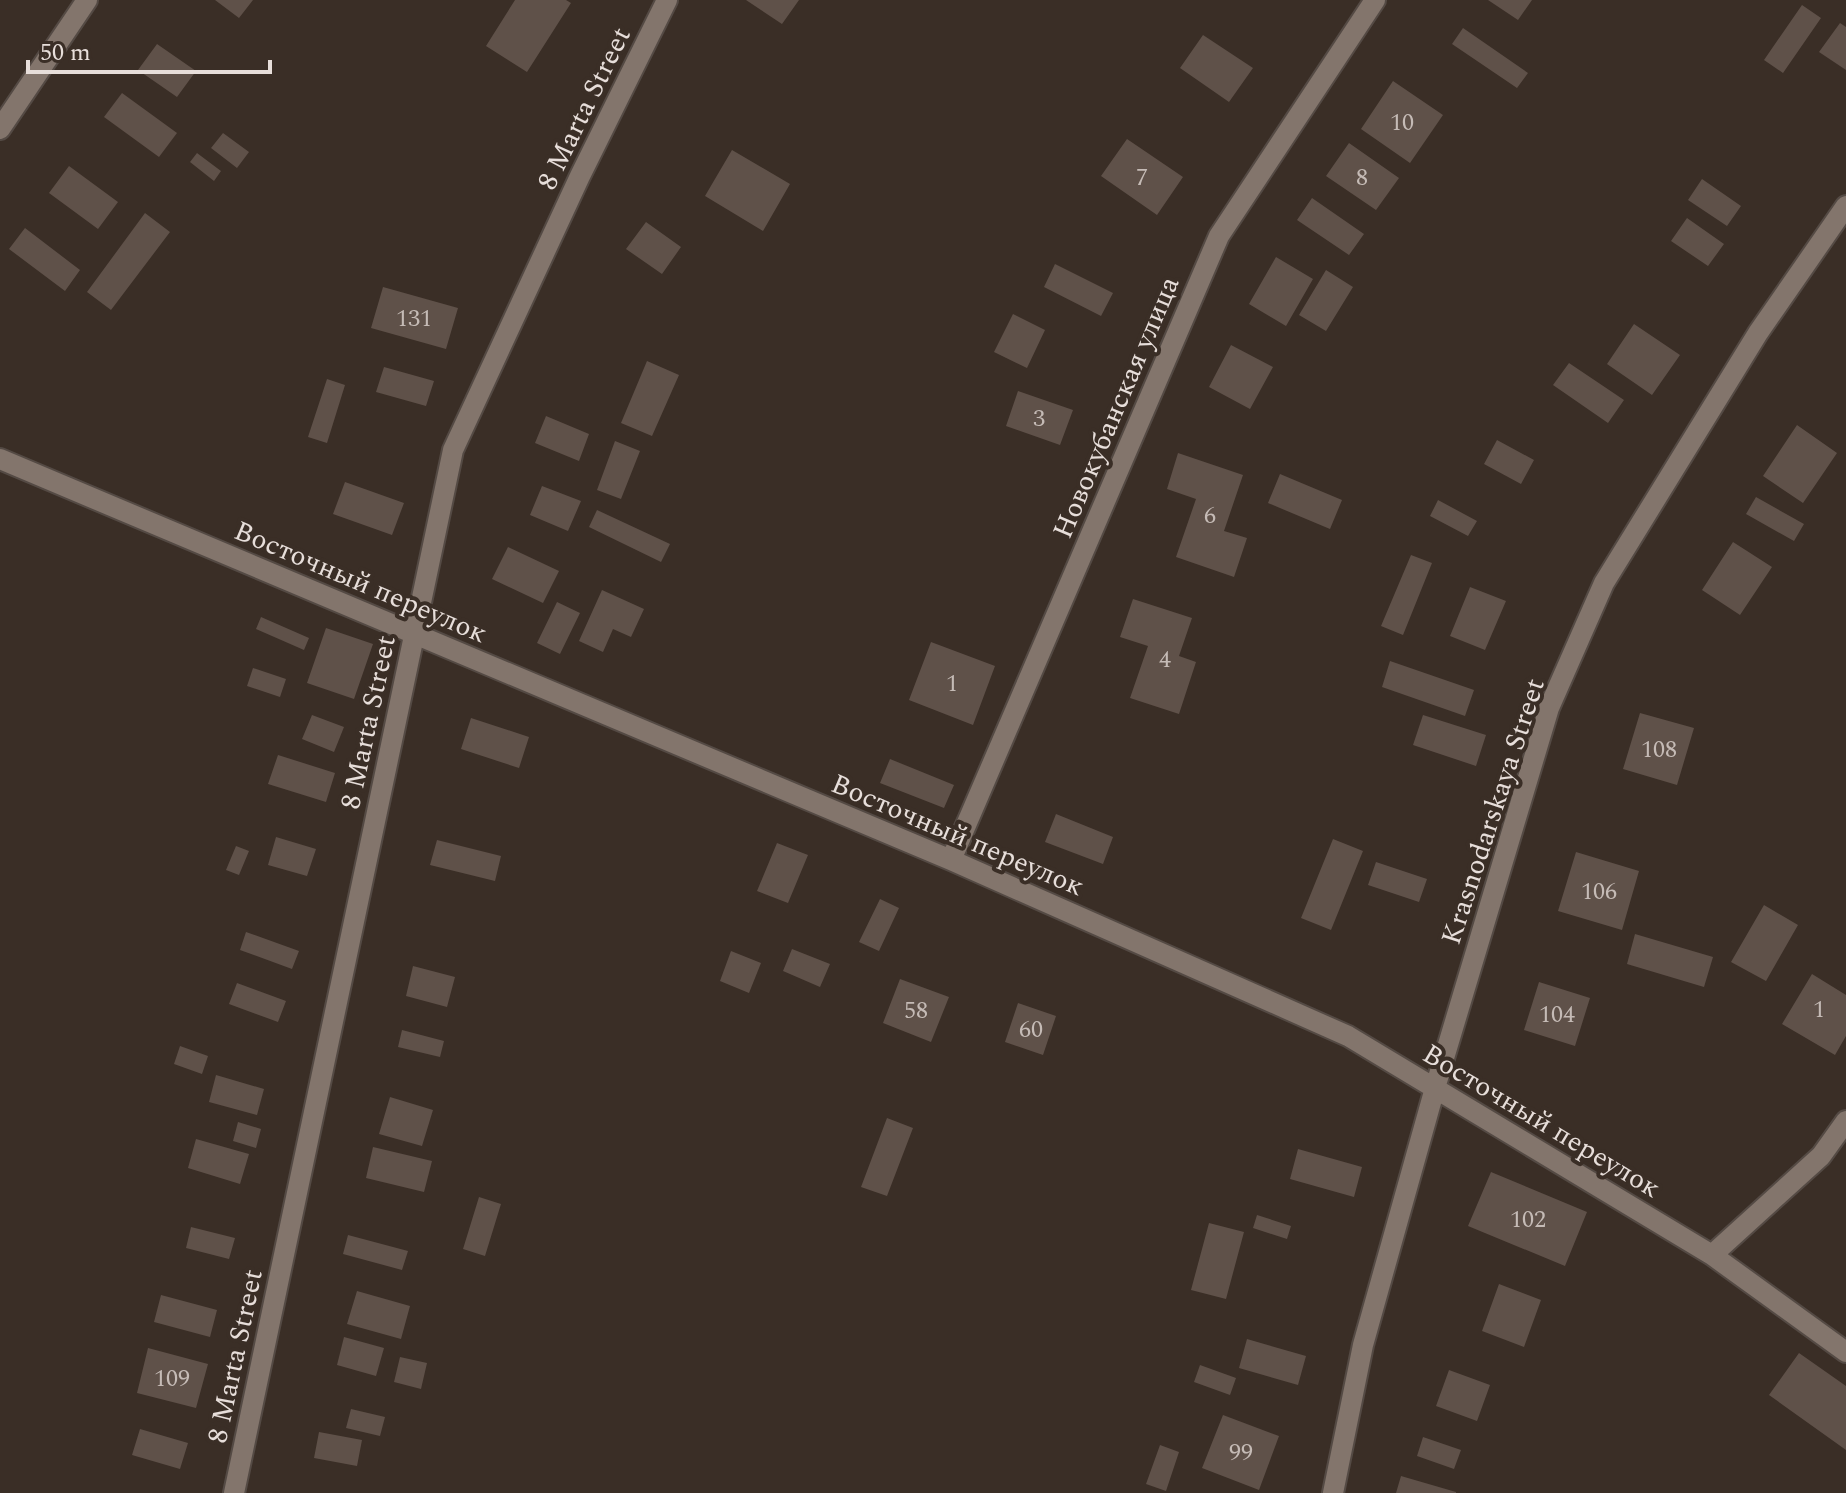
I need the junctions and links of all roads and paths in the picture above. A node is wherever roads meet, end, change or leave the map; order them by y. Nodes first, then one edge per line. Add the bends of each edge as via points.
1 (87, 0) edge
2 (667, 0) edge
3 (1375, 0) edge
4 (0, 129) edge
5 (1846, 206) edge
6 (0, 459) edge
7 (414, 633) junction
8 (951, 860) junction
9 (1435, 1088) junction
10 (1846, 1121) edge
11 (1712, 1255) junction
12 (1846, 1352) edge
13 (234, 1493) edge
14 (1333, 1493) edge

1 - 4 street
2 - 7 street, 8 Marta Street via 453,450
3 - 8 street, Новокубанская улица via 1219,236
5 - 9 street, Krasnodarskaya Street via 1758,333 1604,583 1549,708
6 - 7 street, Восточный переулок
7 - 8 street, Восточный переулок
7 - 13 street, 8 Marta Street
8 - 9 street, Восточный переулок via 1348,1036
9 - 11 street, Восточный переулок
9 - 14 street, Krasnodarskaya Street via 1363,1345
10 - 11 street via 1821,1156
11 - 12 street, Восточный переулок

